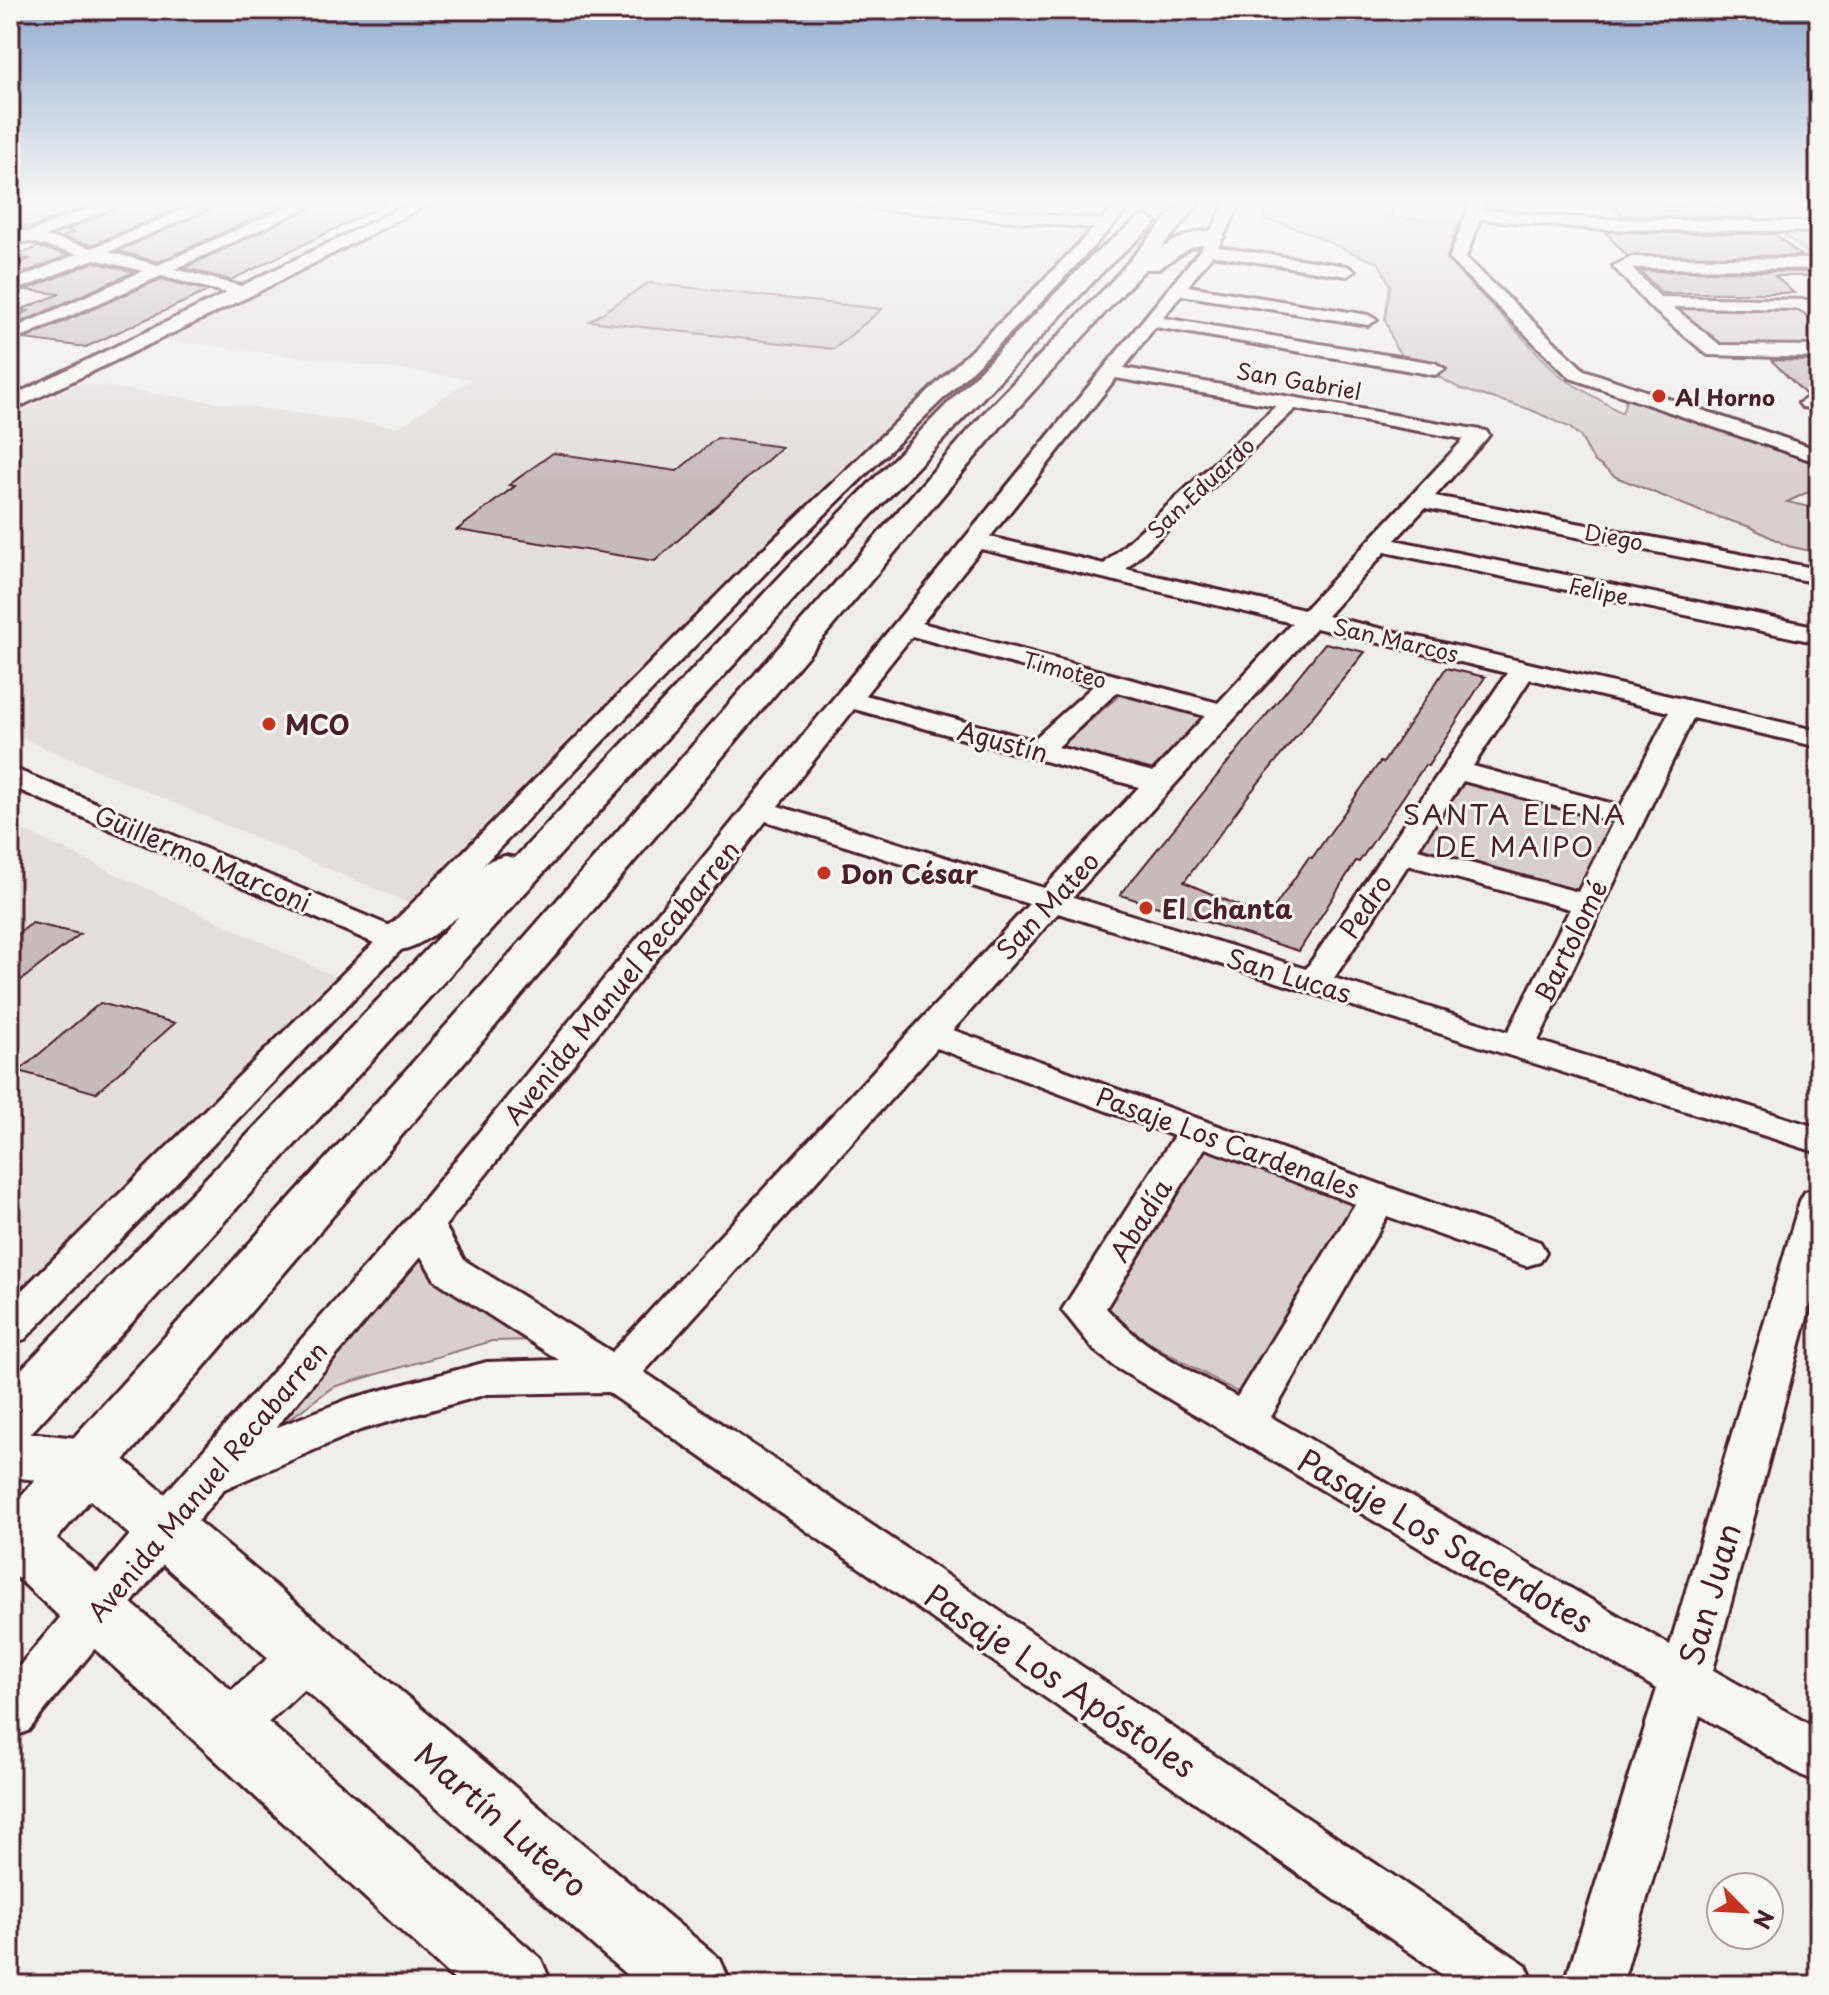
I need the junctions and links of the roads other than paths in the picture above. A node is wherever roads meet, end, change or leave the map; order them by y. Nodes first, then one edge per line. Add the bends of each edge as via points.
1 (102, 296) edge
2 (236, 296) edge
3 (1035, 296) edge
4 (1087, 296) edge
5 (1092, 296) edge
6 (1169, 296) edge
7 (1219, 296) edge
8 (1496, 296) edge
9 (1650, 296) edge
10 (1655, 302) junction
11 (1320, 312) junction
12 (1819, 317) edge
13 (1368, 320) dead end
14 (1150, 321) junction
15 (10, 337) edge
16 (1298, 346) junction
17 (1819, 352) edge
18 (1435, 369) dead end
19 (1110, 371) junction
20 (21, 377) dead end
21 (50, 386) junction
22 (1290, 403) junction
23 (10, 405) edge
24 (1479, 435) joint
25 (1819, 457) edge
26 (1420, 500) junction
27 (1616, 536) junction
28 (973, 540) junction
29 (1379, 544) junction
30 (1697, 552) junction
31 (1109, 572) junction
32 (1808, 574) dead end
33 (1581, 586) junction
34 (1664, 603) junction
35 (1310, 619) junction
36 (905, 626) junction
37 (1819, 635) edge
38 (1523, 669) junction
39 (1113, 682) junction
40 (846, 698) junction
41 (1685, 707) junction
42 (1224, 713) junction
43 (1819, 739) edge
44 (1038, 750) junction
45 (1456, 770) junction
46 (10, 776) edge
47 (1159, 783) junction
48 (758, 809) junction
49 (1631, 818) junction
50 (567, 827) junction
51 (1400, 854) junction
52 (1051, 901) junction
53 (1589, 904) junction
54 (395, 940) junction
55 (1314, 983) junction
56 (929, 1033) junction
57 (1518, 1046) junction
58 (1197, 1130) junction
59 (1819, 1141) edge
60 (1378, 1197) junction
61 (1819, 1201) edge
62 (425, 1225) junction
63 (1526, 1252) dead end
64 (1083, 1310) joint
65 (10, 1328) edge
66 (616, 1375) junction
67 (10, 1418) edge
68 (1245, 1423) junction
69 (10, 1454) edge
70 (87, 1462) junction
71 (208, 1477) junction
72 (165, 1526) junction
73 (13, 1542) edge
74 (96, 1610) junction
75 (310, 1652) junction
76 (1685, 1679) junction
77 (10, 1715) edge
78 (227, 1727) junction
79 (1819, 1758) edge
80 (515, 1985) edge
81 (694, 1985) edge
82 (1506, 1985) edge
83 (1593, 1985) edge

1 - 15 street
2 - 21 street
3 - 54 street via 765,560
4 - 50 main road via 835,536
5 - 70 main road via 994,418 486,1008
6 - 14 street, Avenida Manuel Recabarren
7 - 11 street
8 - 25 street via 1577,374
9 - 10 street
10 - 12 street via 1803,304
10 - 17 street via 1722,356
11 - 13 street
11 - 16 street
14 - 16 street
14 - 19 street, Avenida Manuel Recabarren
16 - 18 street
19 - 22 street, San Gabriel
19 - 28 street, Avenida Manuel Recabarren
20 - 21 street
21 - 23 street
22 - 24 street, San Gabriel
22 - 31 street, San Eduardo
24 - 26 street, San Mateo
26 - 27 street, Diego
26 - 29 street, San Mateo
27 - 30 street, Diego
27 - 33 street
28 - 31 street, San Marcos
28 - 36 street, Avenida Manuel Recabarren
29 - 33 street, Felipe
29 - 35 street, San Mateo
30 - 32 street, Diego
30 - 34 street
31 - 35 street, San Marcos
33 - 34 street, Felipe
34 - 37 street, Felipe
35 - 38 street, San Marcos
35 - 42 street, San Mateo
36 - 39 street, Timoteo
36 - 40 street, Avenida Manuel Recabarren
38 - 41 street, San Marcos
38 - 45 street, Pedro
39 - 42 street, Timoteo
39 - 44 street
40 - 44 street, Agustín
40 - 48 street, Avenida Manuel Recabarren
41 - 43 street, San Marcos
41 - 49 street, Bartolomé
42 - 47 street, San Mateo
44 - 47 street, Agustín
45 - 49 street
45 - 51 street, Pedro
46 - 54 street, Guillermo Marconi
47 - 52 street, San Mateo
48 - 52 street, San Lucas
48 - 62 street, Avenida Manuel Recabarren
49 - 53 street, Bartolomé
50 - 54 main road
50 - 67 main road
51 - 53 street
51 - 55 street, Pedro
52 - 55 street, San Lucas
52 - 56 street, San Mateo
53 - 57 street, Bartolomé
54 - 65 street
55 - 57 street, San Lucas
56 - 58 street, Pasaje Los Cardenales
56 - 66 street, San Mateo
57 - 59 street, San Lucas
58 - 60 street, Pasaje Los Cardenales
58 - 64 street, Abadía
60 - 63 street, Pasaje Los Cardenales
60 - 68 street
61 - 76 street, San Juan
62 - 66 street, Pasaje Los Apóstoles via 449,1270
62 - 71 street, Avenida Manuel Recabarren
64 - 68 street, Pasaje Los Sacerdotes via 1132,1357
66 - 71 street via 487,1378 349,1416
66 - 82 street, Pasaje Los Apóstoles
68 - 76 street, Pasaje Los Sacerdotes
69 - 70 main road
70 - 72 main road, Martín Lutero
70 - 73 main road
71 - 72 street, Avenida Manuel Recabarren
72 - 74 street, Avenida Manuel Recabarren
72 - 75 main road, Martín Lutero
73 - 74 main road
74 - 77 street, Avenida Manuel Recabarren
74 - 78 main road
75 - 78 street
75 - 81 main road, Martín Lutero
76 - 79 street, Pasaje Los Sacerdotes
76 - 83 street, San Juan
78 - 80 main road

